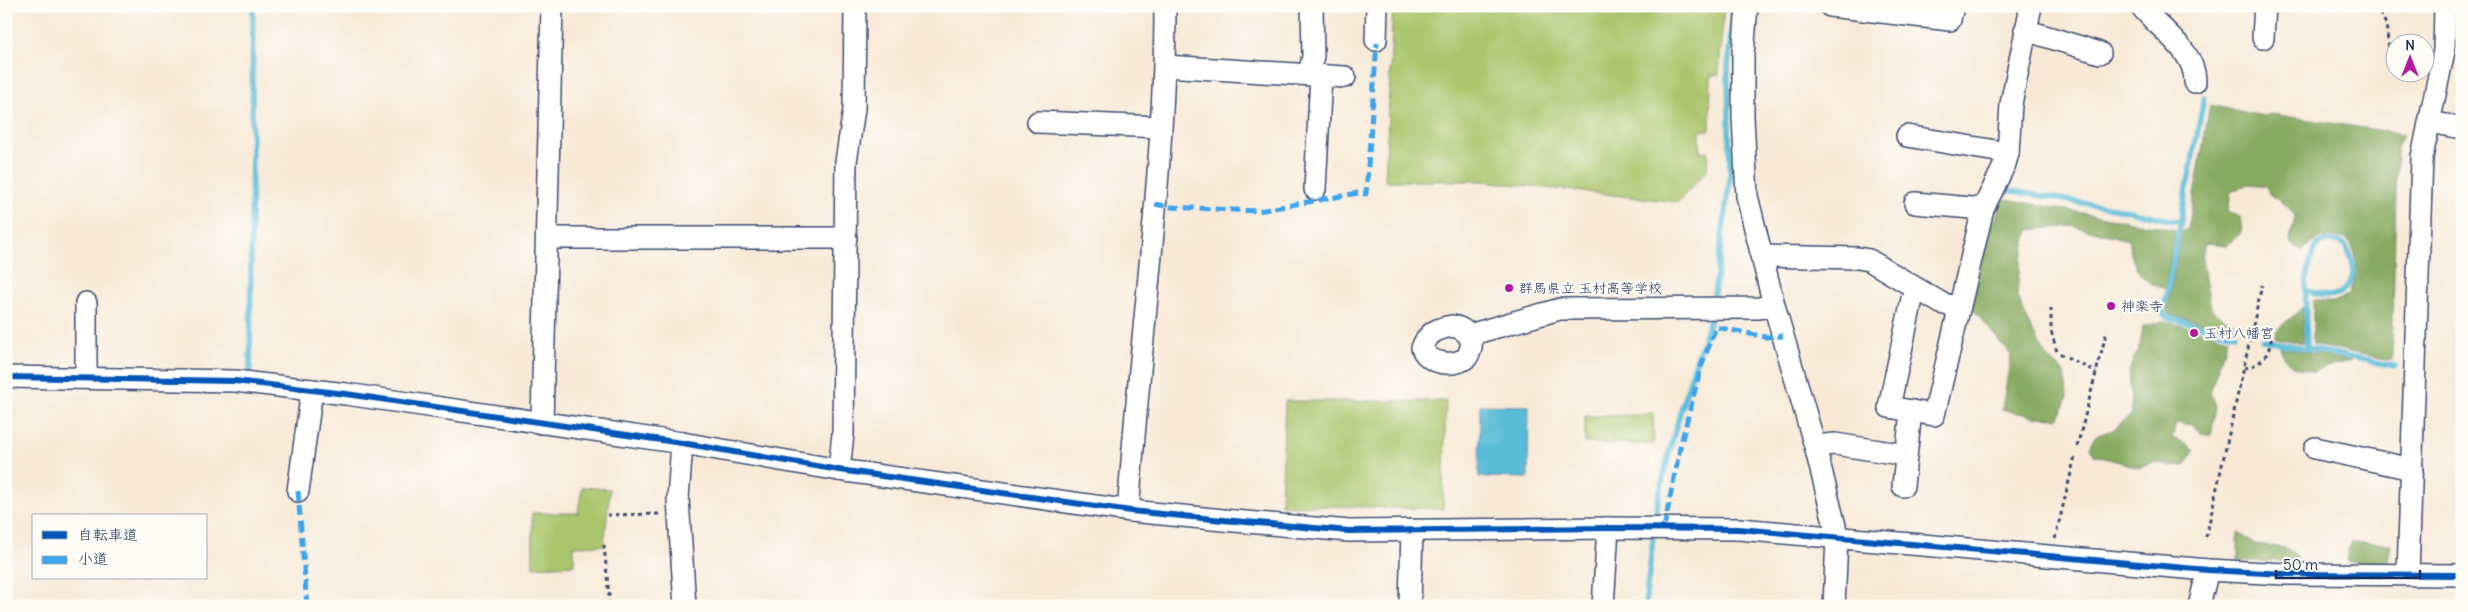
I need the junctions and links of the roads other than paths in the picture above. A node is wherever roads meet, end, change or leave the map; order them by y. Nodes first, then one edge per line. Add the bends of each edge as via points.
1 (552, 6) edge
2 (855, 6) edge
3 (1165, 6) edge
4 (1312, 6) edge
5 (1377, 6) edge
6 (1747, 6) edge
7 (1830, 6) edge
8 (2031, 6) edge
9 (2141, 6) edge
10 (2265, 6) edge
11 (2444, 6) edge
12 (1875, 8) edge
13 (1951, 13) edge
14 (2025, 30) junction
15 (2263, 38) dead end
16 (1376, 40) dead end
17 (2100, 53) dead end
18 (1165, 66) junction
19 (1315, 75) junction
20 (1345, 77) dead end
21 (2195, 82) dead end
22 (1038, 122) dead end
23 (2430, 122) junction
24 (1160, 126) junction
25 (2462, 128) edge
26 (1907, 136) dead end
27 (2008, 153) junction
28 (1315, 189) dead end
29 (1915, 202) dead end
30 (1983, 209) junction
31 (547, 238) junction
32 (846, 238) junction
33 (1761, 256) junction
34 (1916, 290) junction
35 (86, 303) dead end
36 (1774, 305) junction
37 (1959, 308) junction
38 (1469, 335) dead end
39 (6, 377) edge
40 (86, 378) junction
41 (312, 390) junction
42 (1911, 411) junction
43 (542, 422) junction
44 (682, 443) junction
45 (1815, 446) junction
46 (2316, 448) dead end
47 (1906, 455) junction
48 (839, 470) junction
49 (2412, 470) junction
50 (1903, 486) dead end
51 (298, 492) dead end
52 (1131, 511) junction
53 (1608, 528) junction
54 (1412, 530) junction
55 (1837, 538) junction
56 (2208, 570) junction
57 (2408, 574) junction
58 (2462, 575) edge
59 (685, 606) edge
60 (1410, 606) edge
61 (1603, 606) edge
62 (1834, 606) edge
63 (2199, 606) edge

1 - 31 street
2 - 32 street via 854,109 846,162
3 - 18 street
4 - 19 street
5 - 16 street
6 - 33 street via 1743,54 1744,161 1747,196
7 - 12 street
8 - 14 street
9 - 21 street via 2182,50 2195,73
10 - 15 street
11 - 23 street via 2444,51
12 - 13 street
14 - 17 street
14 - 27 street via 2010,104
18 - 19 street
18 - 24 street
19 - 20 street
19 - 28 street
22 - 24 street
23 - 25 street
23 - 49 street via 2422,156
24 - 52 street via 1150,282 1134,416
26 - 27 street
27 - 30 street
29 - 30 street
30 - 37 street
31 - 32 street
31 - 43 street
32 - 48 street via 843,434
33 - 34 street via 1870,260
33 - 36 street
34 - 37 street
34 - 42 street via 1889,407
35 - 40 street
36 - 38 street via 1759,308 1560,308
36 - 45 street
37 - 42 street via 1934,415
39 - 40 street
40 - 41 street via 207,379
41 - 43 street
41 - 51 street
42 - 47 street
43 - 44 street
44 - 48 street
44 - 59 street via 679,513
45 - 47 street via 1834,444
45 - 55 street
46 - 49 street
47 - 50 street
48 - 52 street
49 - 57 street
52 - 54 street via 1349,531
53 - 54 street
53 - 55 street via 1732,529
53 - 61 street
54 - 60 street
55 - 56 street
55 - 62 street
56 - 57 street
56 - 63 street
57 - 58 street

